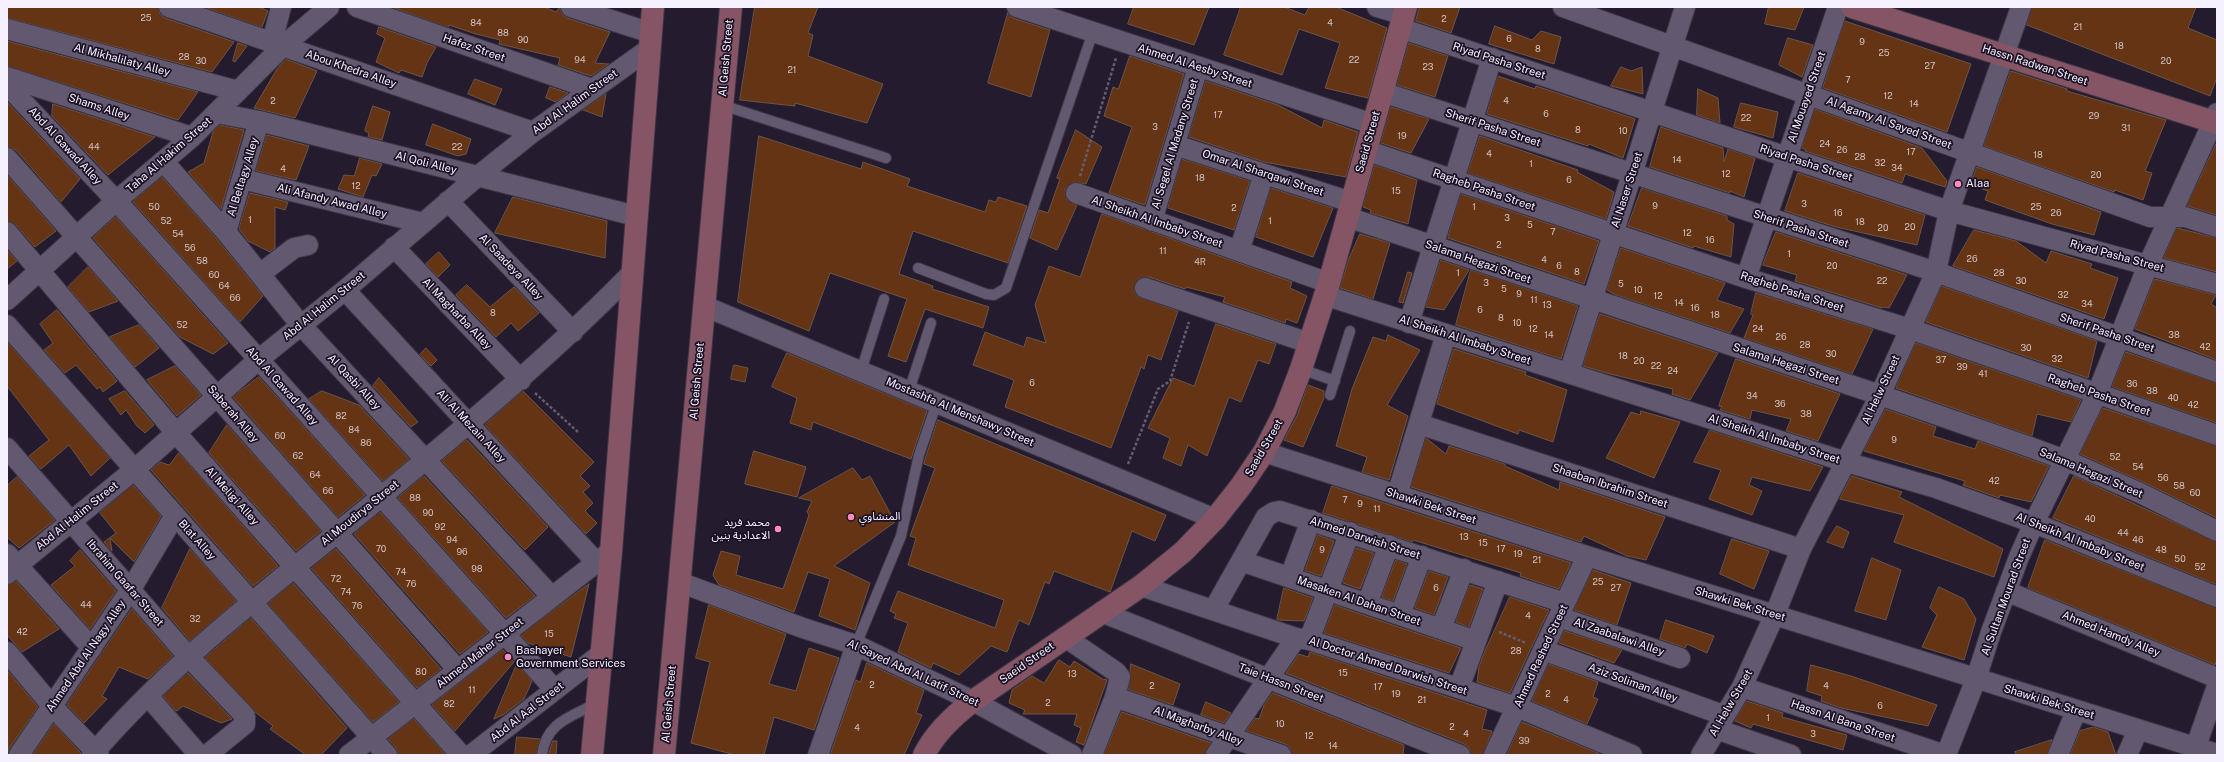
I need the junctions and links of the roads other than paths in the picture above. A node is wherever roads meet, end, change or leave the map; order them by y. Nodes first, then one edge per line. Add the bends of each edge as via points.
1 (169, 7) edge
2 (281, 7) edge
3 (329, 7) edge
4 (357, 7) edge
5 (571, 7) edge
6 (653, 7) edge
7 (731, 7) edge
8 (1017, 7) edge
9 (1377, 7) edge
10 (1563, 7) edge
11 (1685, 7) edge
12 (1838, 7) edge
13 (1852, 7) edge
14 (2021, 7) edge
15 (1047, 12) edge
16 (1403, 17) edge
17 (7, 29) edge
18 (1093, 32) junction
19 (650, 41) junction
20 (278, 44) junction
21 (1672, 46) junction
22 (2004, 56) junction
23 (1492, 58) junction
24 (1198, 67) junction
25 (7, 77) edge
26 (7, 85) edge
27 (592, 90) junction
28 (238, 91) junction
29 (1382, 92) junction
30 (1808, 94) junction
31 (722, 105) junction
32 (216, 112) junction
33 (1652, 112) junction
34 (2216, 119) edge
35 (260, 121) junction
36 (1472, 122) junction
37 (1373, 124) junction
38 (533, 132) junction
39 (192, 137) junction
40 (1175, 145) junction
41 (1366, 150) junction
42 (1971, 153) junction
43 (1787, 157) junction
44 (7, 158) edge
45 (886, 158) dead end
46 (163, 161) junction
47 (1264, 174) junction
48 (1632, 174) junction
49 (478, 176) junction
50 (242, 179) junction
51 (1454, 180) junction
52 (1076, 193) road end
53 (116, 201) junction
54 (448, 201) junction
55 (1349, 210) junction
56 (1949, 211) junction
57 (636, 216) junction
58 (1766, 218) junction
59 (2169, 218) junction
60 (1152, 221) junction
61 (423, 223) junction
62 (2217, 227) edge
63 (7, 232) edge
64 (226, 232) junction
65 (1613, 233) junction
66 (76, 237) junction
67 (308, 245) dead end
68 (1433, 246) junction
69 (394, 247) junction
70 (1239, 251) junction
71 (2148, 265) junction
72 (918, 268) dead end
73 (39, 271) junction
74 (1936, 272) junction
75 (260, 274) junction
76 (631, 274) junction
77 (1746, 278) junction
78 (2217, 284) edge
79 (1145, 288) dead end
80 (1327, 289) junction
81 (345, 290) junction
82 (884, 299) dead end
83 (7, 300) edge
84 (1592, 300) junction
85 (704, 306) junction
86 (931, 323) dead end
87 (1409, 323) junction
88 (300, 324) junction
89 (7, 325) edge
90 (1910, 329) junction
91 (1350, 331) dead end
92 (574, 332) junction
93 (1446, 334) junction
94 (2120, 337) junction
95 (1309, 343) junction
96 (258, 360) junction
97 (1301, 369) junction
98 (861, 371) junction
99 (2217, 372) edge
100 (1569, 373) junction
101 (521, 380) junction
102 (1334, 381) junction
103 (910, 391) junction
104 (1330, 394) dead end
105 (2097, 394) junction
106 (1880, 395) junction
107 (218, 396) junction
108 (937, 402) junction
109 (469, 424) junction
110 (1419, 424) junction
111 (176, 433) junction
112 (2217, 435) edge
113 (7, 448) edge
114 (1264, 452) junction
115 (425, 460) junction
116 (2065, 460) junction
117 (1846, 462) junction
118 (134, 470) junction
119 (1397, 495) junction
120 (381, 497) junction
121 (175, 515) junction
122 (1215, 519) junction
123 (1311, 520) junction
124 (72, 521) junction
125 (2034, 523) junction
126 (2217, 531) edge
127 (1350, 532) junction
128 (335, 533) junction
129 (1389, 545) junction
130 (1801, 549) junction
131 (1422, 556) junction
132 (1587, 556) junction
133 (604, 557) junction
134 (1241, 561) junction
135 (11, 564) edge
136 (295, 566) junction
137 (1464, 569) junction
138 (1290, 577) junction
139 (1498, 581) junction
140 (679, 582) junction
141 (1141, 586) junction
142 (131, 589) junction
143 (1328, 590) junction
144 (2006, 591) junction
145 (552, 597) junction
146 (2217, 597) edge
147 (251, 601) junction
148 (1367, 604) junction
149 (1214, 609) junction
150 (1562, 610) junction
151 (1101, 612) junction
152 (1400, 614) junction
153 (1775, 614) junction
154 (1441, 629) junction
155 (1479, 633) junction
156 (504, 634) junction
157 (1065, 637) junction
158 (1303, 639) junction
159 (856, 645) junction
160 (92, 648) junction
161 (1543, 650) junction
162 (7, 652) edge
163 (602, 654) junction
164 (188, 656) junction
165 (1680, 658) dead end
166 (458, 670) junction
167 (2217, 678) edge
168 (1268, 679) junction
169 (1976, 679) junction
170 (2217, 686) edge
171 (1742, 687) junction
172 (1459, 688) junction
173 (555, 690) junction
174 (148, 696) junction
175 (1115, 697) junction
176 (973, 701) junction
177 (597, 703) junction
178 (416, 704) junction
179 (1517, 706) junction
180 (53, 707) junction
181 (2076, 711) junction
182 (1720, 722) junction
183 (2138, 730) junction
184 (372, 738) junction
185 (1228, 738) junction
186 (2195, 751) edge
187 (95, 754) edge
188 (2217, 754) edge
189 (19, 755) edge
190 (199, 755) edge
191 (206, 755) edge
192 (349, 755) edge
193 (387, 755) edge
194 (461, 755) edge
195 (470, 755) edge
196 (542, 755) edge
197 (592, 755) edge
198 (664, 755) edge
199 (818, 755) edge
200 (924, 755) edge
201 (1072, 755) edge
202 (1092, 755) edge
203 (1216, 755) edge
204 (1280, 755) edge
205 (1460, 755) edge
206 (1494, 755) edge
207 (1632, 755) edge
208 (1701, 755) edge
209 (1791, 755) edge
210 (1945, 755) edge
211 (2058, 755) edge
212 (2127, 755) edge

1 - 20 street, Abou Khedra Alley
2 - 20 street
3 - 20 street, Taha Al Hakim Street
4 - 27 street, Hafez Street
5 - 19 street
6 - 19 main road
7 - 31 main road, Al Geish Street
8 - 15 street, Ahmed Al Aesby Street
9 - 16 street, Riyad Pasha Street
10 - 21 street, Al Agamy Al Sayed Street
11 - 21 street, Al Naser Street
12 - 30 street, Al Mouayed Street
13 - 22 main road, Hassn Radwan Street
14 - 22 street, Al Helw Street
15 - 18 street, Ahmed Al Aesby Street
16 - 23 street, Riyad Pasha Street
16 - 29 main road, Saeid Street
17 - 28 street, Al Mikhalilaty Alley
18 - 24 street, Ahmed Al Aesby Street
18 - 72 lane via 1006,288 994,295 986,294
19 - 27 street, Abd Al Halim Street
19 - 57 main road
20 - 28 street, Taha Al Hakim Street
20 - 38 street, Abou Khedra Alley
21 - 30 street, Al Agamy Al Sayed Street
21 - 33 street, Al Naser Street
22 - 34 main road, Hassn Radwan Street
22 - 42 street, Al Helw Street
23 - 33 street, Riyad Pasha Street
23 - 36 street
24 - 37 street, Ahmed Al Aesby Street
24 - 40 street, Al Segel Al Madany Street
25 - 39 street, Shams Alley
26 - 53 street, Abd Al Gawad Alley
27 - 38 street, Abd Al Halim Street
28 - 32 street, Taha Al Hakim Street
29 - 36 street, Sherif Pasha Street
29 - 37 main road, Saeid Street
30 - 42 street, Al Agamy Al Sayed Street
30 - 43 street, Al Mouayed Street
31 - 45 lane
31 - 85 main road, Al Geish Street
32 - 35 street, Al Qoli Alley
32 - 39 street, Taha Al Hakim Street
33 - 43 street, Riyad Pasha Street
33 - 48 street, Al Naser Street
34 - 59 street, Al Sultan Mourad Street
35 - 49 street, Al Qoli Alley
35 - 50 street, Al Beltagy Alley
36 - 48 street, Sherif Pasha Street
36 - 51 street
37 - 41 main road, Saeid Street
38 - 49 street, Abd Al Halim Street
39 - 46 street, Taha Al Hakim Street
40 - 47 street, Omar Al Sharqawi Street
40 - 60 street, Al Segel Al Madany Street
41 - 51 street, Ragheb Pasha Street
41 - 55 main road, Saeid Street
42 - 56 street, Al Helw Street
42 - 59 street, Al Agamy Al Sayed Street via 2150,217
43 - 56 street, Riyad Pasha Street
43 - 58 street, Al Mouayed Street
44 - 66 street, Saberah Alley
46 - 53 street, Taha Al Hakim Street
46 - 64 street, Al Qasbi Alley
47 - 55 street, Omar Al Sharqawi Street
47 - 70 street
48 - 58 street, Sherif Pasha Street
48 - 65 street, Al Naser Street
49 - 54 street, Abd Al Halim Street
49 - 57 street, Al Qoli Alley
50 - 61 street, Ali Afandy Awad Alley
50 - 64 street, Al Beltagy Alley
51 - 65 street, Ragheb Pasha Street
51 - 68 street
52 - 60 street, Al Sheikh Al Imbaby Street
53 - 66 street, Taha Al Hakim Street
53 - 96 street, Abd Al Gawad Alley
54 - 61 street, Abd Al Halim Street
54 - 92 street, Al Saadeya Alley
55 - 68 street, Salama Hegazi Street
55 - 80 main road, Saeid Street
56 - 71 street, Riyad Pasha Street
56 - 74 street, Al Helw Street
57 - 76 main road
58 - 74 street, Sherif Pasha Street
58 - 77 street, Al Mouayed Street
59 - 62 street, Al Agamy Al Sayed Street via 2185,217
59 - 71 street, Al Sultan Mourad Street
60 - 70 street, Al Sheikh Al Imbaby Street
61 - 69 street, Abd Al Halim Street
63 - 73 street, Al Meligi Alley
64 - 75 street, Al Qasbi Alley
65 - 77 street, Ragheb Pasha Street
65 - 84 street, Al Naser Street
66 - 73 street, Taha Al Hakim Street
66 - 107 street, Saberah Alley
67 - 75 street via 294,248
68 - 84 street, Salama Hegazi Street
68 - 87 street
69 - 81 street, Abd Al Halim Street
69 - 101 street, Al Magharba Alley
70 - 80 street, Al Sheikh Al Imbaby Street
71 - 78 street, Riyad Pasha Street
71 - 94 street, Al Sultan Mourad Street
73 - 83 street, Taha Al Hakim Street
73 - 111 street, Al Meligi Alley
74 - 90 street, Al Helw Street
74 - 94 street, Sherif Pasha Street
75 - 88 street, Al Qasbi Alley
76 - 92 street, Al Moudirya Street
76 - 133 main road
77 - 90 street, Ragheb Pasha Street
79 - 95 street
80 - 87 street, Al Sheikh Al Imbaby Street
80 - 95 main road, Saeid Street
81 - 88 street, Abd Al Halim Street
81 - 109 street, Ali Al Mezain Alley
82 - 98 lane
84 - 100 street, Al Naser Street
84 - 106 street, Salama Hegazi Street
85 - 98 street, Mostashfa Al Menshawy Street
85 - 140 main road, Al Geish Street
86 - 103 lane
87 - 93 street, Al Sheikh Al Imbaby Street
88 - 96 street, Abd Al Halim Street
88 - 115 street, Al Qasbi Alley
89 - 118 street, Blat Alley
90 - 105 street, Ragheb Pasha Street
90 - 106 street, Al Helw Street
91 - 102 lane
92 - 101 street, Al Moudirya Street
93 - 100 street, Al Sheikh Al Imbaby Street
93 - 110 street
94 - 99 street, Sherif Pasha Street
94 - 105 street, Al Sultan Mourad Street
95 - 97 main road, Saeid Street
96 - 107 street, Abd Al Halim Street
96 - 120 street, Abd Al Gawad Alley
97 - 102 lane
97 - 114 main road, Saeid Street via 1285,412
98 - 103 street, Mostashfa Al Menshawy Street
100 - 117 street, Al Sheikh Al Imbaby Street
101 - 109 street, Al Moudirya Street
102 - 104 lane
103 - 108 street, Mostashfa Al Menshawy Street
105 - 112 street, Ragheb Pasha Street
105 - 116 street, Al Sultan Mourad Street
106 - 116 street, Salama Hegazi Street
106 - 117 street, Al Helw Street
107 - 111 street, Abd Al Halim Street
107 - 128 street, Saberah Alley
108 - 122 street, Mostashfa Al Menshawy Street
108 - 159 lane via 919,454 901,536
109 - 115 street, Al Moudirya Street
109 - 133 street, Ali Al Mezain Alley
110 - 119 street
110 - 130 street, Shaaban Ibrahim Street
111 - 118 street, Abd Al Halim Street
111 - 136 street, Al Meligi Alley
113 - 124 street, Ibrahim Gaafar Street
114 - 119 street, Shawki Bek Street
114 - 122 main road, Saeid Street
115 - 120 street, Al Moudirya Street
115 - 145 street, Al Qasbi Alley
116 - 125 street, Al Sultan Mourad Street
116 - 126 street, Salama Hegazi Street
117 - 125 street, Al Sheikh Al Imbaby Street via 1936,488
117 - 130 street, Al Helw Street
118 - 121 street, Blat Alley
118 - 124 street, Abd Al Halim Street
119 - 132 street, Shawki Bek Street
120 - 128 street, Al Moudirya Street
120 - 156 street, Abd Al Gawad Alley
121 - 142 street, Ahmed Abd Al Nagy Alley
121 - 147 street, Blat Alley
122 - 141 main road, Saeid Street via 1183,552
123 - 127 street, Ahmed Darwish Street
123 - 134 street, Ahmed Darwish Street via 1280,511 1274,512 1266,517
123 - 138 street
124 - 135 street, Abd Al Halim Street
124 - 142 street, Ibrahim Gaafar Street
125 - 144 street, Al Sultan Mourad Street
125 - 146 street, Al Sheikh Al Imbaby Street
127 - 129 street, Ahmed Darwish Street
127 - 143 street
128 - 136 street, Al Moudirya Street
128 - 166 street, Saberah Alley
129 - 131 street, Ahmed Darwish Street
129 - 148 street
130 - 153 street, Al Helw Street
131 - 137 street, Ahmed Darwish Street
131 - 152 street
132 - 150 street, Ahmed Rashed Street
132 - 153 street, Shawki Bek Street
133 - 145 street, Ahmed Maher Street
133 - 163 main road
134 - 138 street, Masaken Al Dahan Street
134 - 149 street, Ahmed Darwish Street
135 - 160 street
136 - 147 street, Al Moudirya Street
136 - 178 street, Al Meligi Alley
137 - 139 street, Ahmed Darwish Street
137 - 154 street
138 - 143 street, Masaken Al Dahan Street
139 - 150 street, Ahmed Darwish Street
139 - 155 street
140 - 159 street, Al Sayed Abd Al Latif Street
140 - 198 main road, Al Geish Street
141 - 149 street, Al Doctor Ahmed Darwish Street
141 - 151 main road, Saeid Street
142 - 160 street, Ahmed Abd Al Nagy Alley
142 - 164 street, Ibrahim Gaafar Street
143 - 148 street, Masaken Al Dahan Street
143 - 158 street
144 - 167 street, Ahmed Hamdy Alley
144 - 169 street, Al Sultan Mourad Street
145 - 156 street, Ahmed Maher Street
147 - 164 street, Al Moudirya Street
147 - 184 street, Blat Alley
148 - 152 street, Masaken Al Dahan Street
149 - 158 street, Al Doctor Ahmed Darwish Street
150 - 161 street, Ahmed Rashed Street
150 - 165 street, Al Zaabalawi Alley
151 - 157 main road, Saeid Street
151 - 168 street, Taie Hassn Street
152 - 154 street, Masaken Al Dahan Street
153 - 169 street, Shawki Bek Street
153 - 171 street, Al Helw Street
154 - 155 street, Masaken Al Dahan Street
155 - 172 street
156 - 166 street, Ahmed Maher Street
156 - 173 street, Abd Al Gawad Alley
157 - 175 street via 1119,674 1120,681
157 - 176 main road, Saeid Street
158 - 168 street
158 - 172 street, Al Doctor Ahmed Darwish Street
159 - 176 street, Al Sayed Abd Al Latif Street
159 - 199 street
160 - 180 street, Ahmed Abd Al Nagy Alley
161 - 179 street, Ahmed Rashed Street
161 - 182 street, Aziz Soliman Alley
162 - 180 street
163 - 173 street, Abd Al Aal Street
163 - 177 main road
164 - 174 street, Al Moudirya Street
164 - 191 street, Ibrahim Gaafar Street via 245,716 245,724
166 - 178 street, Ahmed Maher Street
168 - 185 street
168 - 205 street, Taie Hassn Street
169 - 181 street, Shawki Bek Street
169 - 210 street, Al Sultan Mourad Street
170 - 186 street
171 - 182 street, Al Helw Street
171 - 210 street, Hassn Al Bana Street
172 - 179 street, Al Doctor Ahmed Darwish Street
173 - 195 street, Abd Al Aal Street
174 - 187 street, Al Moudirya Street
174 - 190 street
175 - 185 street, Al Magharby Alley
175 - 202 street
176 - 200 main road, Saeid Street via 939,732
176 - 201 street, Al Sayed Abd Al Latif Street
177 - 196 lane via 553,728 545,739
177 - 197 main road
178 - 184 street, Ahmed Maher Street
178 - 194 street, Al Meligi Alley
179 - 206 street, Ahmed Rashed Street
179 - 207 street, Al Doctor Ahmed Darwish Street
180 - 187 street
180 - 189 street, Ahmed Abd Al Nagy Alley
181 - 183 street, Shawki Bek Street
181 - 211 street
182 - 208 street, Al Helw Street
182 - 209 street, Aziz Soliman Alley
183 - 186 street, Shawki Bek Street
183 - 212 street
184 - 192 street, Ahmed Maher Street
184 - 193 street, Blat Alley
185 - 203 street
185 - 204 street, Al Magharby Alley
186 - 188 street, Shawki Bek Street

